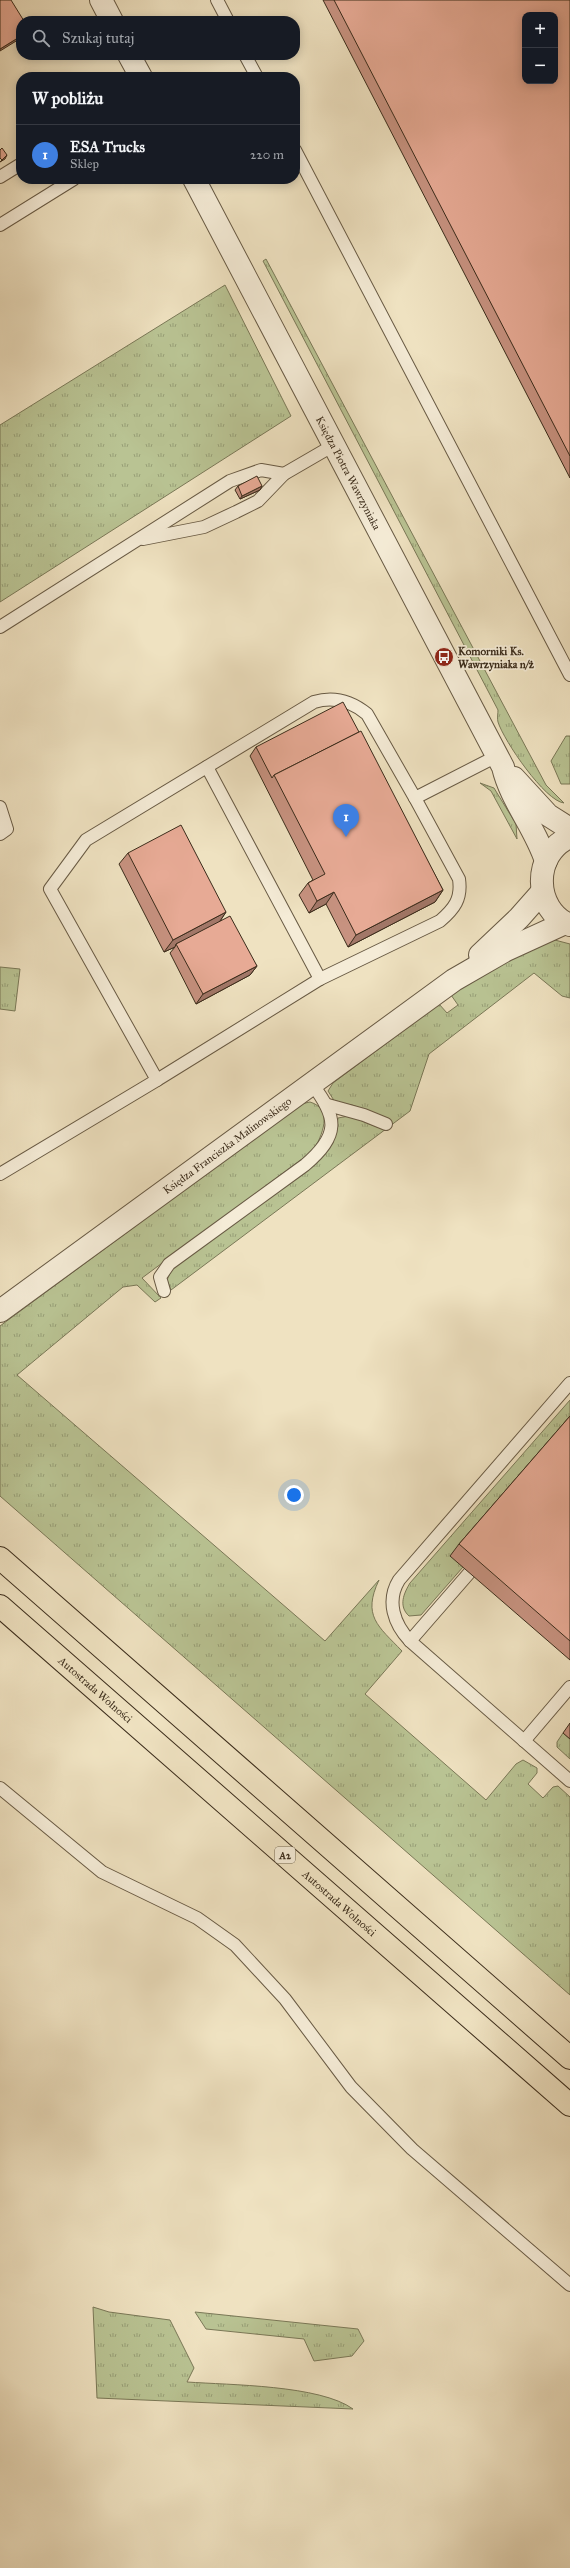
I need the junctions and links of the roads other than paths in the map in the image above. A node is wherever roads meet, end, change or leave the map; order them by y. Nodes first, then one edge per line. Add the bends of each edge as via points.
1 (101, 0) edge
2 (217, 0) edge
3 (109, 16) edge
4 (225, 16) edge
5 (132, 60) edge
6 (248, 60) edge
7 (138, 72) edge
8 (254, 72) edge
9 (300, 160) edge
10 (16, 167) edge
11 (0, 177) edge
12 (66, 184) edge
13 (197, 184) edge
14 (0, 226) edge
15 (334, 445) junction
16 (284, 474) junction
17 (138, 540) junction
18 (0, 628) edge
19 (570, 676) edge
20 (500, 762) junction
21 (207, 766) junction
22 (415, 798) junction
23 (0, 807) edge
24 (570, 829) edge
25 (0, 834) edge
26 (570, 838) edge
27 (546, 860) junction
28 (542, 892) junction
29 (568, 924) edge
30 (320, 979) junction
31 (454, 980) junction
32 (157, 1080) junction
33 (312, 1084) junction
34 (328, 1105) junction
35 (386, 1124) dead end
36 (0, 1174) edge
37 (164, 1291) dead end
38 (0, 1311) edge
39 (570, 1383) edge
40 (0, 1558) edge
41 (470, 1572) edge
42 (0, 1606) edge
43 (410, 1640) junction
44 (570, 1687) edge
45 (524, 1741) junction
46 (570, 1781) edge
47 (0, 1788) edge
48 (570, 2058) edge
49 (570, 2105) edge
50 (570, 2285) edge

1 - 3 street
2 - 4 lane
5 - 7 street
6 - 8 lane
9 - 19 lane
10 - 11 lane
12 - 14 lane
13 - 15 street, Księdza Piotra Wawrzyniaka
15 - 16 lane
15 - 20 street, Księdza Piotra Wawrzyniaka
16 - 17 lane via 258,501 204,527
16 - 17 lane via 261,470 230,481
17 - 18 lane
20 - 22 lane
20 - 24 street, Księdza Piotra Wawrzyniaka via 548,815
20 - 27 street, Księdza Piotra Wawrzyniaka via 509,787 536,834
21 - 22 lane via 314,702 327,698 342,700 357,706 375,725
21 - 30 lane
21 - 32 lane via 86,840 50,889
22 - 30 lane via 459,879 461,891 458,901 440,921
23 - 25 lane via 7,829
26 - 27 street via 555,848
27 - 28 street via 541,876
28 - 29 street via 548,906
28 - 31 street, Księdza Franciszka Malinowskiego via 519,918
29 - 31 street, Księdza Franciszka Malinowskiego via 506,950
30 - 32 lane
31 - 33 street, Księdza Franciszka Malinowskiego
32 - 36 lane
33 - 34 lane
33 - 38 street, Księdza Franciszka Malinowskiego
34 - 35 lane
34 - 37 lane via 331,1128 322,1149 305,1165 169,1264 160,1277
39 - 43 lane via 395,1587 393,1613 402,1632
40 - 48 highway
41 - 43 lane
42 - 49 highway, Autostrada Wolności / A2
43 - 45 lane
44 - 45 lane
45 - 46 lane
47 - 50 lane via 102,1872 197,1918 235,1945 264,1974 351,2087 384,2121 412,2149

